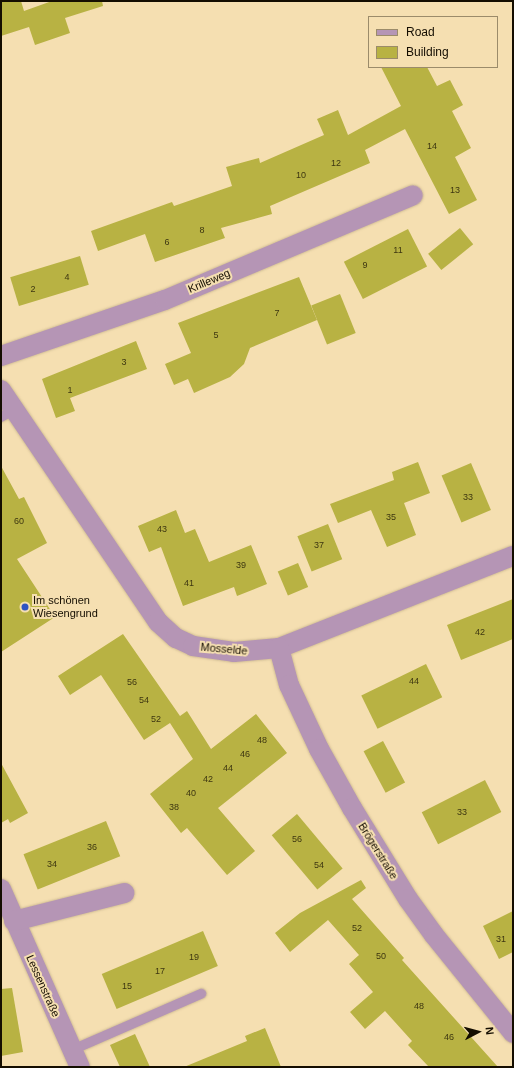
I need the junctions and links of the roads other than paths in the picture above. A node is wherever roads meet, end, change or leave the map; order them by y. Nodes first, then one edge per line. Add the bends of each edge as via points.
1 (413, 196) dead end
2 (1, 356) edge
3 (1, 390) edge
4 (7, 413) edge
5 (513, 556) edge
6 (279, 648) junction
7 (1, 889) edge
8 (125, 893) dead end
9 (14, 921) junction
10 (201, 994) dead end
11 (513, 1033) edge
12 (76, 1059) edge

1 - 2 street, Krilleweg via 164,300
3 - 4 street, Mosselde
4 - 6 street, Mosselde via 158,622 176,638 210,650 259,652
5 - 6 street, Mosselde
6 - 11 street, Brögerstraße via 289,685 319,749 352,808 408,899
7 - 9 street, Lessenstraße
8 - 9 street
9 - 12 street, Lessenstraße
10 - 12 lane, Lessenstraße

